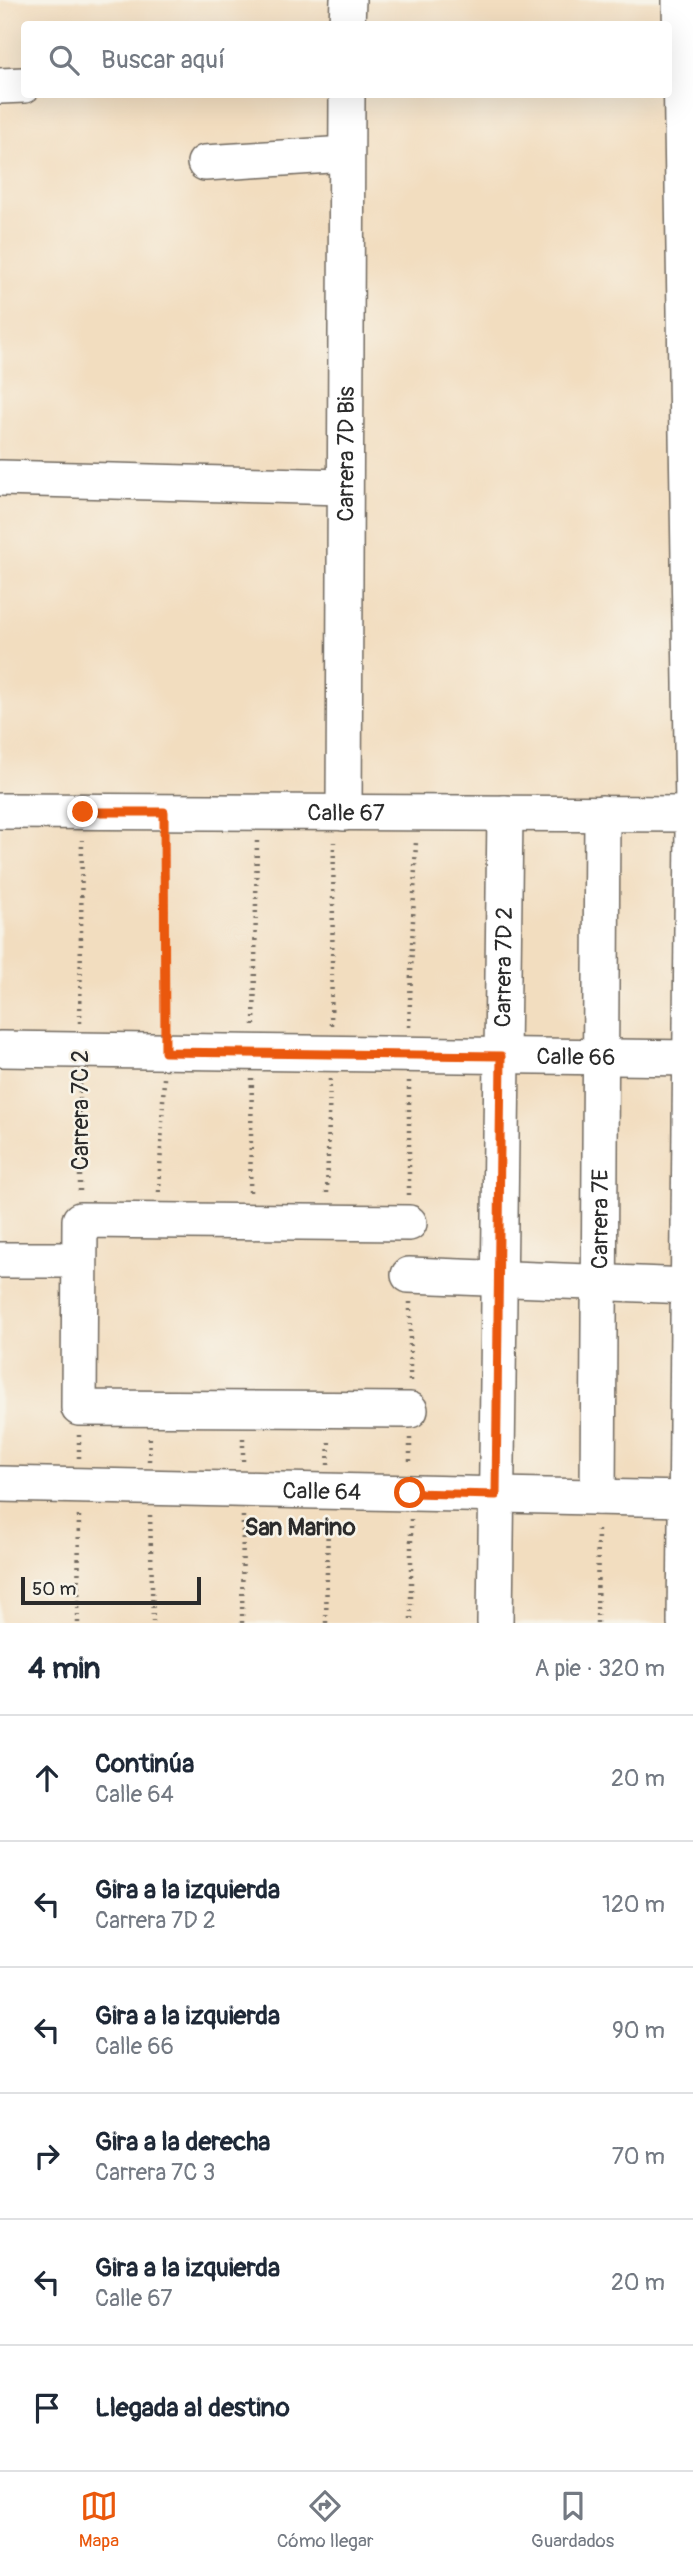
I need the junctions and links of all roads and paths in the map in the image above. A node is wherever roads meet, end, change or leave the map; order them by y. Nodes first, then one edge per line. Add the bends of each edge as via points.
1 (348, 0) edge
2 (680, 0) edge
3 (347, 21) edge
4 (680, 82) edge
5 (0, 86) edge
6 (21, 86) edge
7 (347, 98) edge
8 (346, 154) junction
9 (205, 163) dead end
10 (0, 478) edge
11 (344, 486) junction
12 (693, 807) edge
13 (0, 811) edge
14 (83, 812) junction
15 (164, 812) junction
16 (258, 812) junction
17 (339, 813) junction
18 (505, 813) junction
19 (602, 814) junction
20 (693, 814) edge
21 (693, 828) edge
22 (0, 1049) edge
23 (80, 1051) junction
24 (165, 1052) junction
25 (253, 1053) junction
26 (331, 1054) junction
27 (501, 1056) junction
28 (600, 1057) junction
29 (691, 1058) junction
30 (80, 1220) junction
31 (158, 1221) junction
32 (249, 1221) junction
33 (326, 1222) junction
34 (409, 1223) dead end
35 (0, 1260) edge
36 (79, 1260) junction
37 (410, 1275) dead end
38 (499, 1280) junction
39 (600, 1283) junction
40 (689, 1286) junction
41 (410, 1410) dead end
42 (0, 1485) edge
43 (496, 1495) junction
44 (598, 1497) junction
45 (686, 1499) junction
46 (495, 1623) edge
47 (597, 1623) edge
48 (685, 1623) edge

1 - 3 street
2 - 4 street
4 - 12 street
5 - 6 street
7 - 8 street, Carrera 7D Bis
8 - 9 street
8 - 11 street, Carrera 7D Bis
10 - 11 street
11 - 17 street, Carrera 7D Bis
13 - 14 street, Calle 67
14 - 15 street, Calle 67
14 - 23 path, Carrera 7C 2
15 - 16 street, Calle 67
15 - 24 path
16 - 17 street, Calle 67
16 - 25 path
17 - 18 street, Calle 67
17 - 26 path
18 - 19 street, Calle 67
18 - 27 street, Carrera 7D 2
19 - 20 street, Calle 67
19 - 28 street, Carrera 7E
21 - 29 street
22 - 23 street, Calle 66
23 - 24 street, Calle 66
23 - 30 path, Carrera 7C 2
24 - 25 street, Calle 66
24 - 31 path
25 - 26 street, Calle 66
25 - 32 path
26 - 27 street, Calle 66
26 - 33 path
27 - 28 street, Calle 66
27 - 38 street, Carrera 7D 2
28 - 29 street, Calle 66
28 - 39 street, Carrera 7E
29 - 40 street
30 - 31 street
30 - 36 street
31 - 32 street
32 - 33 street
33 - 34 street
35 - 36 street
36 - 41 street via 79,1408
37 - 38 street
38 - 39 street
38 - 43 street, Carrera 7D 2
39 - 40 street
39 - 44 street, Carrera 7E
40 - 45 street
42 - 43 street, Calle 64
43 - 44 street, Calle 64
43 - 46 street, Carrera 7D 2
44 - 45 street, Calle 64
44 - 47 path
45 - 48 street

